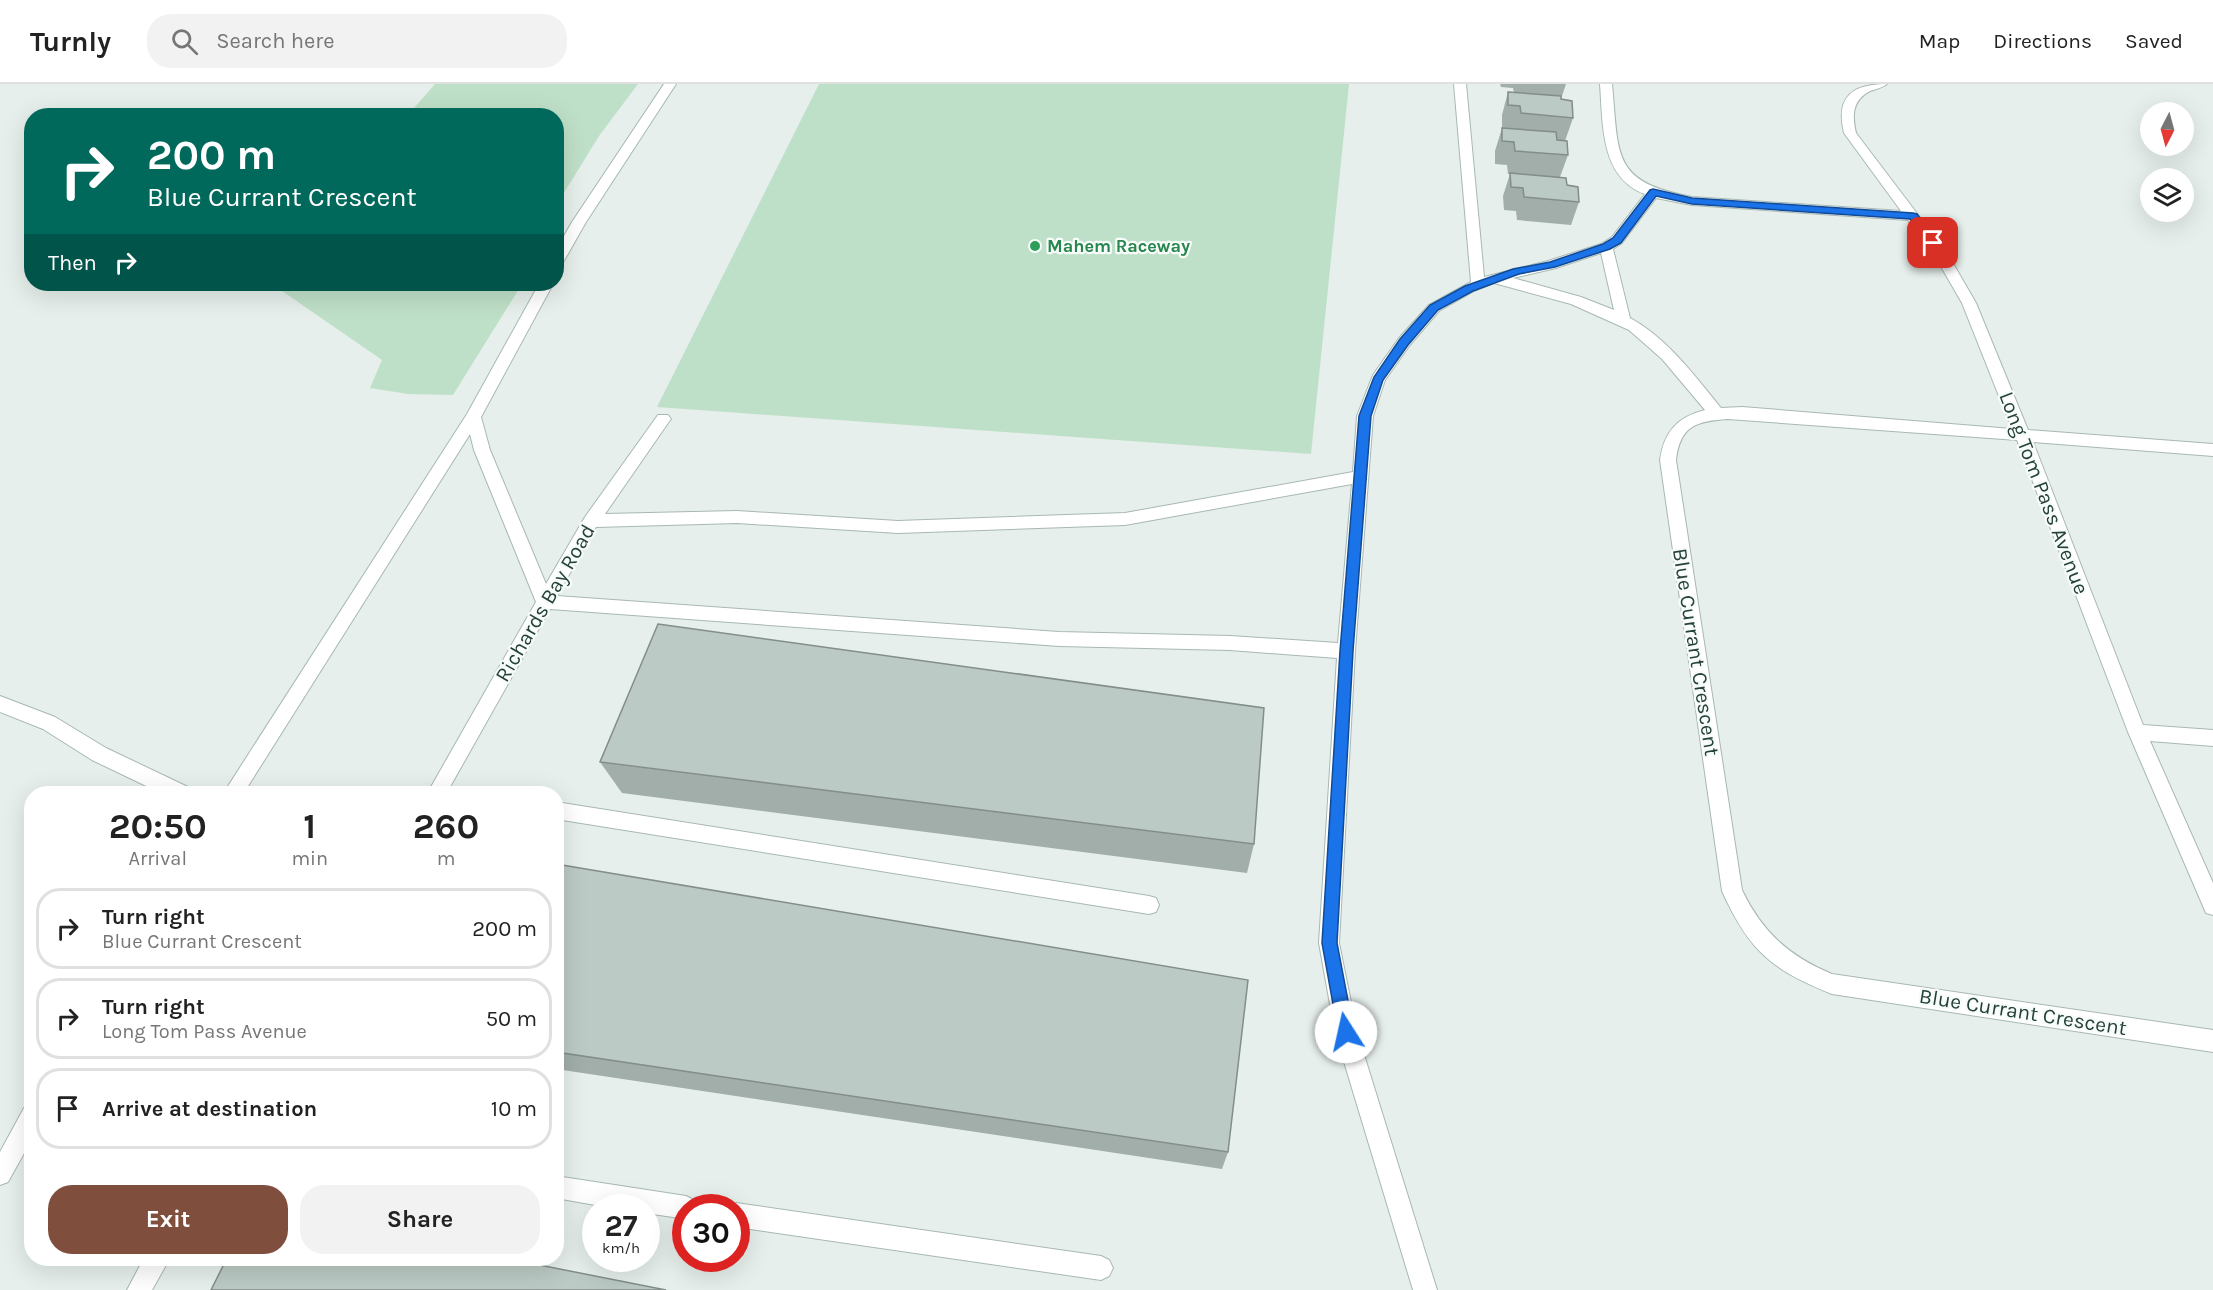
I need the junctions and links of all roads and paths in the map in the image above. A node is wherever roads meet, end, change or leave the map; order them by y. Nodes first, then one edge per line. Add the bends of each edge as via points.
1 (670, 84) edge
2 (1460, 84) edge
3 (1606, 84) edge
4 (1881, 84) edge
5 (1653, 192) junction
6 (1913, 216) junction
7 (1606, 247) junction
8 (564, 249) edge
9 (1486, 282) junction
10 (542, 291) edge
11 (1624, 323) junction
12 (1716, 413) junction
13 (473, 417) junction
14 (663, 419) dead end
15 (2023, 436) junction
16 (2213, 450) edge
17 (1361, 476) junction
18 (591, 521) junction
19 (545, 602) junction
20 (1346, 651) junction
21 (0, 704) edge
22 (2137, 732) junction
23 (2213, 738) edge
24 (166, 786) edge
25 (237, 786) edge
26 (441, 786) edge
27 (564, 811) edge
28 (1149, 905) dead end
29 (2213, 906) edge
30 (2213, 1041) edge
31 (24, 1130) edge
32 (0, 1174) edge
33 (564, 1188) edge
34 (672, 1206) edge
35 (750, 1217) edge
36 (153, 1266) edge
37 (1101, 1268) dead end
38 (139, 1290) edge
39 (1425, 1290) edge

1 - 8 street
2 - 9 street
3 - 5 street via 1617,166 1627,179
4 - 6 street, Long Tom Pass Avenue via 1850,99 1846,111 1850,133
5 - 6 street via 1692,201
5 - 7 street via 1617,240
6 - 15 street, Long Tom Pass Avenue via 1969,303
7 - 9 street
7 - 11 street
9 - 11 street via 1554,292
9 - 17 street via 1434,308 1378,379 1365,416
10 - 13 street
11 - 12 street via 1648,336
12 - 15 street, Blue Currant Crescent
12 - 30 street, Blue Currant Crescent via 1698,417 1675,432 1668,444 1668,460 1732,891 1761,941 1804,973 1832,984
13 - 19 street via 482,450
13 - 25 street
14 - 18 street, Richards Bay Road
15 - 16 street, Blue Currant Crescent
15 - 22 street, Long Tom Pass Avenue
17 - 18 street via 1125,519 898,527 737,517
17 - 20 street
18 - 19 street, Richards Bay Road
19 - 20 street via 1059,639 1230,643
19 - 26 street, Richards Bay Road
20 - 39 street via 1329,943 1346,1032
21 - 24 street via 49,723 99,754
22 - 23 street
22 - 29 street, Long Tom Pass Avenue
27 - 28 street
31 - 32 street
33 - 34 street
35 - 37 street
36 - 38 street

